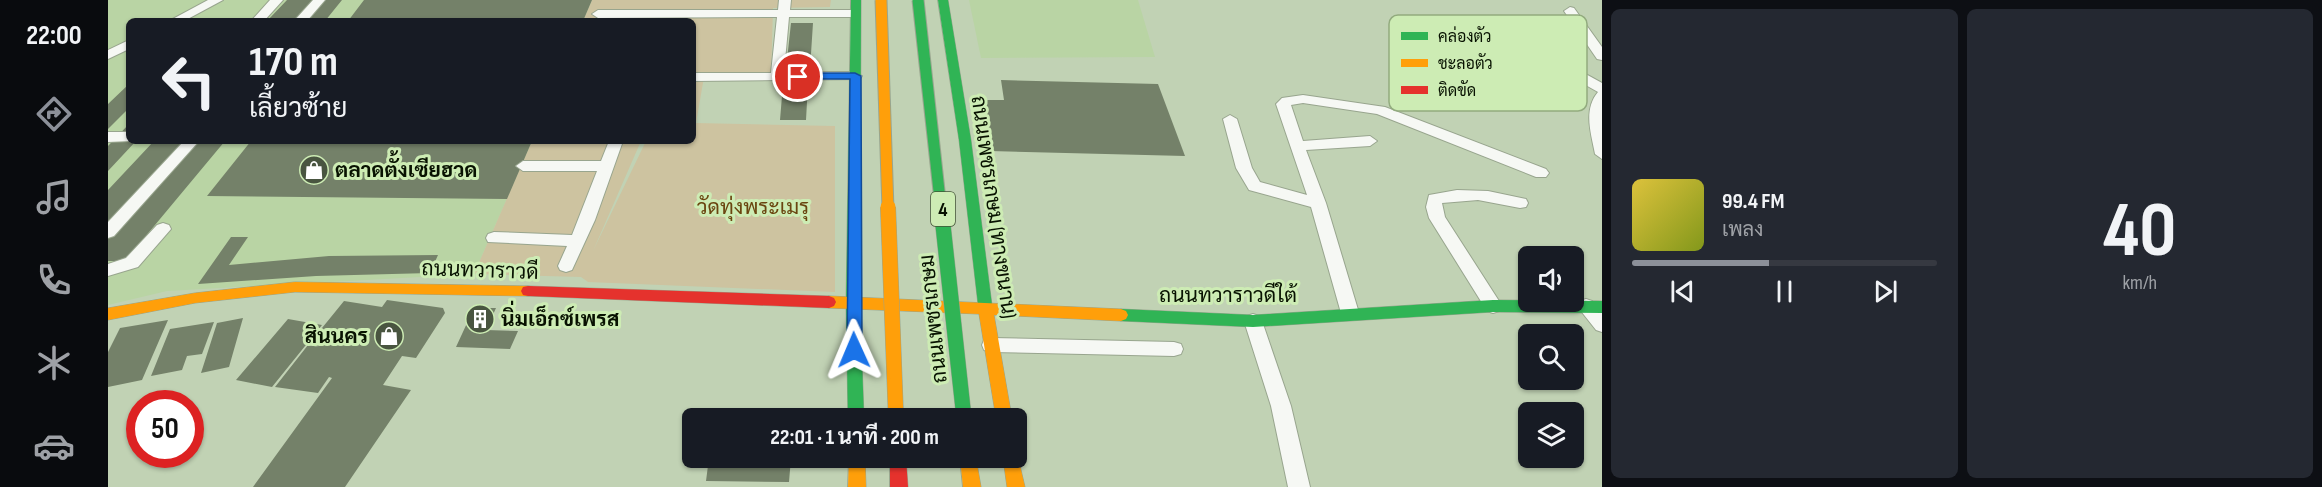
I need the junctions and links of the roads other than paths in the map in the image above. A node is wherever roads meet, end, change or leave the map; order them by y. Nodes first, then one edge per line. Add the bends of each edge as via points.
1 (217, 0) edge
2 (277, 0) edge
3 (319, 0) edge
4 (661, 0) edge
5 (881, 0) edge
6 (918, 0) edge
7 (943, 0) edge
8 (856, 6) edge
9 (784, 7) edge
10 (1570, 11) dead end
11 (598, 14) dead end
12 (1573, 15) edge
13 (182, 18) edge
14 (260, 18) edge
15 (303, 18) edge
16 (655, 18) edge
17 (1587, 35) edge
18 (126, 46) edge
19 (108, 55) edge
20 (1602, 56) edge
21 (855, 76) junction
22 (696, 77) edge
23 (777, 77) junction
24 (1587, 81) edge
25 (1602, 89) edge
26 (1602, 94) edge
27 (1230, 119) dead end
28 (108, 137) edge
29 (126, 137) edge
30 (1370, 141) dead end
31 (189, 144) edge
32 (615, 144) edge
33 (1298, 146) junction
34 (1602, 154) edge
35 (523, 166) dead end
36 (608, 166) junction
37 (1541, 172) dead end
38 (1318, 203) junction
39 (1520, 203) dead end
40 (163, 230) dead end
41 (108, 232) edge
42 (494, 238) dead end
43 (578, 241) junction
44 (566, 266) dead end
45 (108, 270) edge
46 (853, 304) junction
47 (1494, 306) junction
48 (1594, 307) edge
49 (985, 308) junction
50 (108, 314) edge
51 (1350, 314) junction
52 (1253, 321) junction
53 (1602, 325) edge
54 (992, 345) junction
55 (1174, 349) dead end
56 (856, 408) edge
57 (896, 408) edge
58 (963, 408) edge
59 (1003, 408) edge
60 (857, 468) edge
61 (897, 468) edge
62 (969, 468) edge
63 (1013, 468) edge
64 (857, 487) edge
65 (898, 487) edge
66 (972, 487) edge
67 (1016, 487) edge
68 (1299, 487) edge

1 - 13 street
2 - 14 street
3 - 15 street
4 - 16 street
5 - 57 main road, ถนนเพชรเกษม, bridge
6 - 58 main road, ถนนเพชรเกษม / 4, bridge
7 - 49 main road, ถนนเพชรเกษม (ทางขนาน) / 4 via 966,140
8 - 9 street
8 - 21 main road
9 - 16 street
9 - 23 street
10 - 12 street
11 - 16 street
17 - 20 street
18 - 19 street
21 - 23 street
21 - 46 main road
22 - 23 street
24 - 25 street
26 - 34 street via 1597,102 1596,122
27 - 38 street via 1244,168 1254,186
28 - 29 street
30 - 33 street
31 - 41 street
32 - 36 street
33 - 37 street via 1283,104 1294,99 1326,101 1380,110
33 - 38 street
35 - 36 street
36 - 43 street
38 - 51 street
39 - 47 street via 1476,194 1435,199 1437,218
40 - 45 street via 132,263
42 - 43 street
43 - 44 street
46 - 49 main road, ถนนทวาราวดีใต้
46 - 50 main road, ถนนทวาราวดี via 296,287 195,298
46 - 56 main road
47 - 48 main road, ถนนทวาราวดีใต้
47 - 51 main road, ถนนทวาราวดีใต้
48 - 53 street
49 - 52 main road, ถนนทวาราวดีใต้
49 - 54 main road, ถนนเพชรเกษม (ทางขนาน) / 4
51 - 52 main road, ถนนทวาราวดีใต้
52 - 68 street via 1281,406
54 - 55 street
54 - 59 main road, ถนนเพชรเกษม (ทางขนาน) / 4
60 - 64 main road
61 - 65 main road
62 - 66 main road
63 - 67 main road

